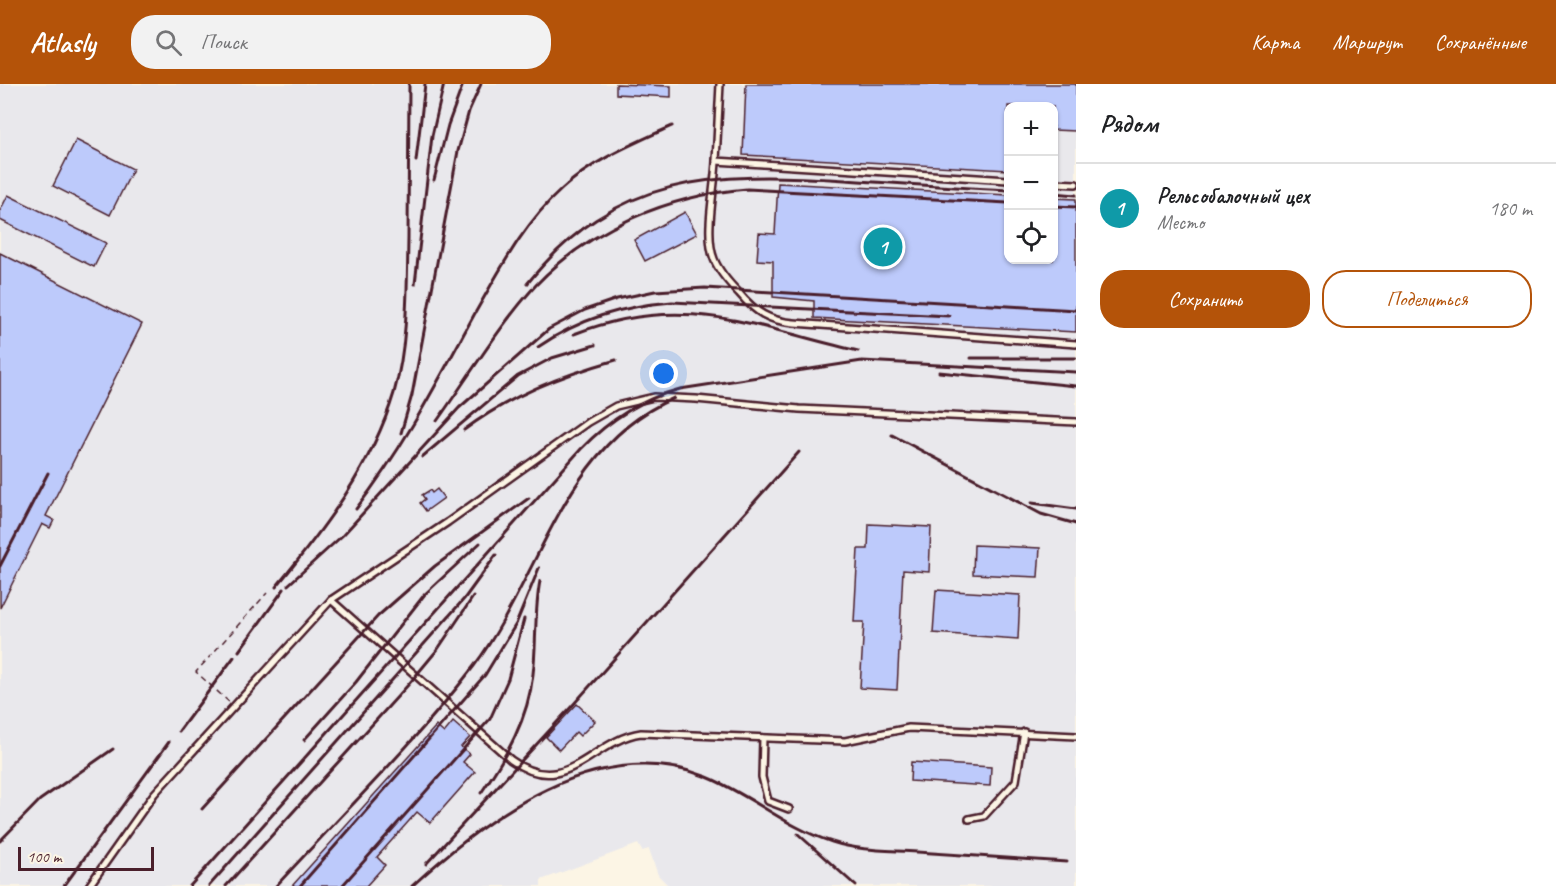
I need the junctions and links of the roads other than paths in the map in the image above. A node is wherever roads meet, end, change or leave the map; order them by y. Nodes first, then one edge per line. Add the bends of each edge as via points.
1 (720, 84) edge
2 (716, 161) junction
3 (1004, 180) edge
4 (1058, 183) edge
5 (1076, 184) edge
6 (1076, 344) edge
7 (1076, 423) edge
8 (331, 600) junction
9 (1024, 732) junction
10 (1076, 736) edge
11 (763, 738) junction
12 (789, 809) dead end
13 (969, 819) dead end
14 (89, 886) edge

1 - 2 lane
2 - 3 lane
2 - 6 lane via 713,256 726,279 766,318
4 - 5 lane
7 - 8 lane via 799,409 696,399 635,400 597,416
8 - 11 lane via 506,756 528,770 546,774 572,769 618,738 640,733
8 - 14 lane via 154,794
9 - 10 lane
9 - 11 lane via 909,728 845,741
9 - 13 lane via 1016,781 984,816
11 - 12 lane via 762,777 768,801

